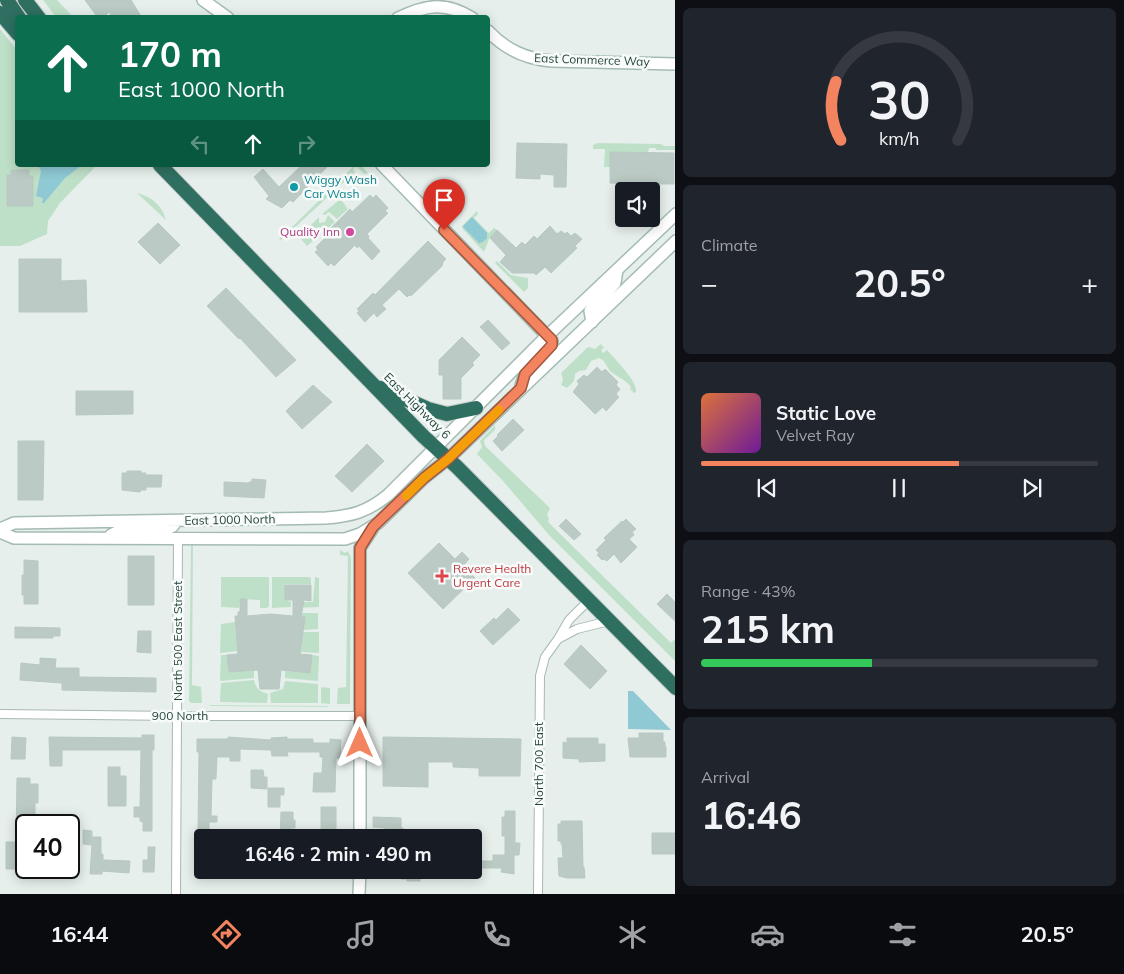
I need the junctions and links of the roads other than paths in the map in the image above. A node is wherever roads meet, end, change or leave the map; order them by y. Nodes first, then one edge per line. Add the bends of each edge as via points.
1 (7, 0) edge
2 (25, 0) edge
3 (203, 0) edge
4 (0, 13) edge
5 (18, 15) edge
6 (37, 15) edge
7 (224, 15) edge
8 (406, 15) edge
9 (466, 15) edge
10 (15, 30) edge
11 (490, 33) edge
12 (675, 64) edge
13 (162, 167) edge
14 (384, 167) edge
15 (675, 214) edge
16 (675, 241) edge
17 (616, 270) junction
18 (592, 322) junction
19 (547, 336) junction
20 (375, 386) junction
21 (521, 388) junction
22 (476, 408) junction
23 (435, 447) junction
24 (448, 459) junction
25 (249, 519) junction
26 (176, 521) junction
27 (373, 527) junction
28 (0, 531) edge
29 (108, 538) junction
30 (178, 539) junction
31 (345, 539) junction
32 (360, 548) junction
33 (588, 600) junction
34 (608, 621) junction
35 (558, 640) junction
36 (675, 688) edge
37 (0, 714) edge
38 (178, 716) junction
39 (361, 716) junction
40 (360, 829) edge
41 (360, 879) edge
42 (176, 894) edge
43 (359, 894) edge
44 (538, 894) edge

1 - 5 highway
2 - 6 highway
3 - 7 main road
4 - 10 highway
8 - 9 main road via 440,6
11 - 12 main road, East Commerce Way via 514,52 532,59
13 - 20 highway, East Highway 6
14 - 19 main road
15 - 17 main road, East 1000 North
16 - 18 main road, East 1000 North
17 - 18 main road via 615,283 590,311
17 - 19 main road, East 1000 North
18 - 21 main road, East 1000 North
19 - 21 main road via 552,340 551,347 525,374
19 - 22 main road, East 1000 North
20 - 22 highway via 447,414
20 - 23 highway, East Highway 6
21 - 24 main road, East 1000 North
22 - 23 main road, East 1000 North
23 - 24 highway, East Highway 6
23 - 25 main road, East 1000 North via 388,495 359,513 326,518
24 - 27 main road, East 1000 North
24 - 33 highway, East Highway 6
25 - 26 main road, East 1000 North
25 - 30 main road via 222,527 186,528
26 - 28 main road, East 1000 North via 14,523
26 - 29 main road via 167,529 121,530
27 - 31 main road, East 1000 North
27 - 32 main road
28 - 29 main road, East 1000 North via 14,538
29 - 30 main road, East 1000 North
30 - 31 main road, East 1000 North
30 - 38 street, North 500 East Street
31 - 32 main road
32 - 39 main road
33 - 34 highway, East Highway 6
33 - 35 street, North 700 East via 569,620
34 - 35 street, North 700 East via 577,629
34 - 36 highway, East Highway 6
35 - 44 street, North 700 East via 545,657 539,682
37 - 38 street, 900 North
38 - 39 street, 900 North
38 - 42 street, North 500 East Street
39 - 40 main road
41 - 43 main road

